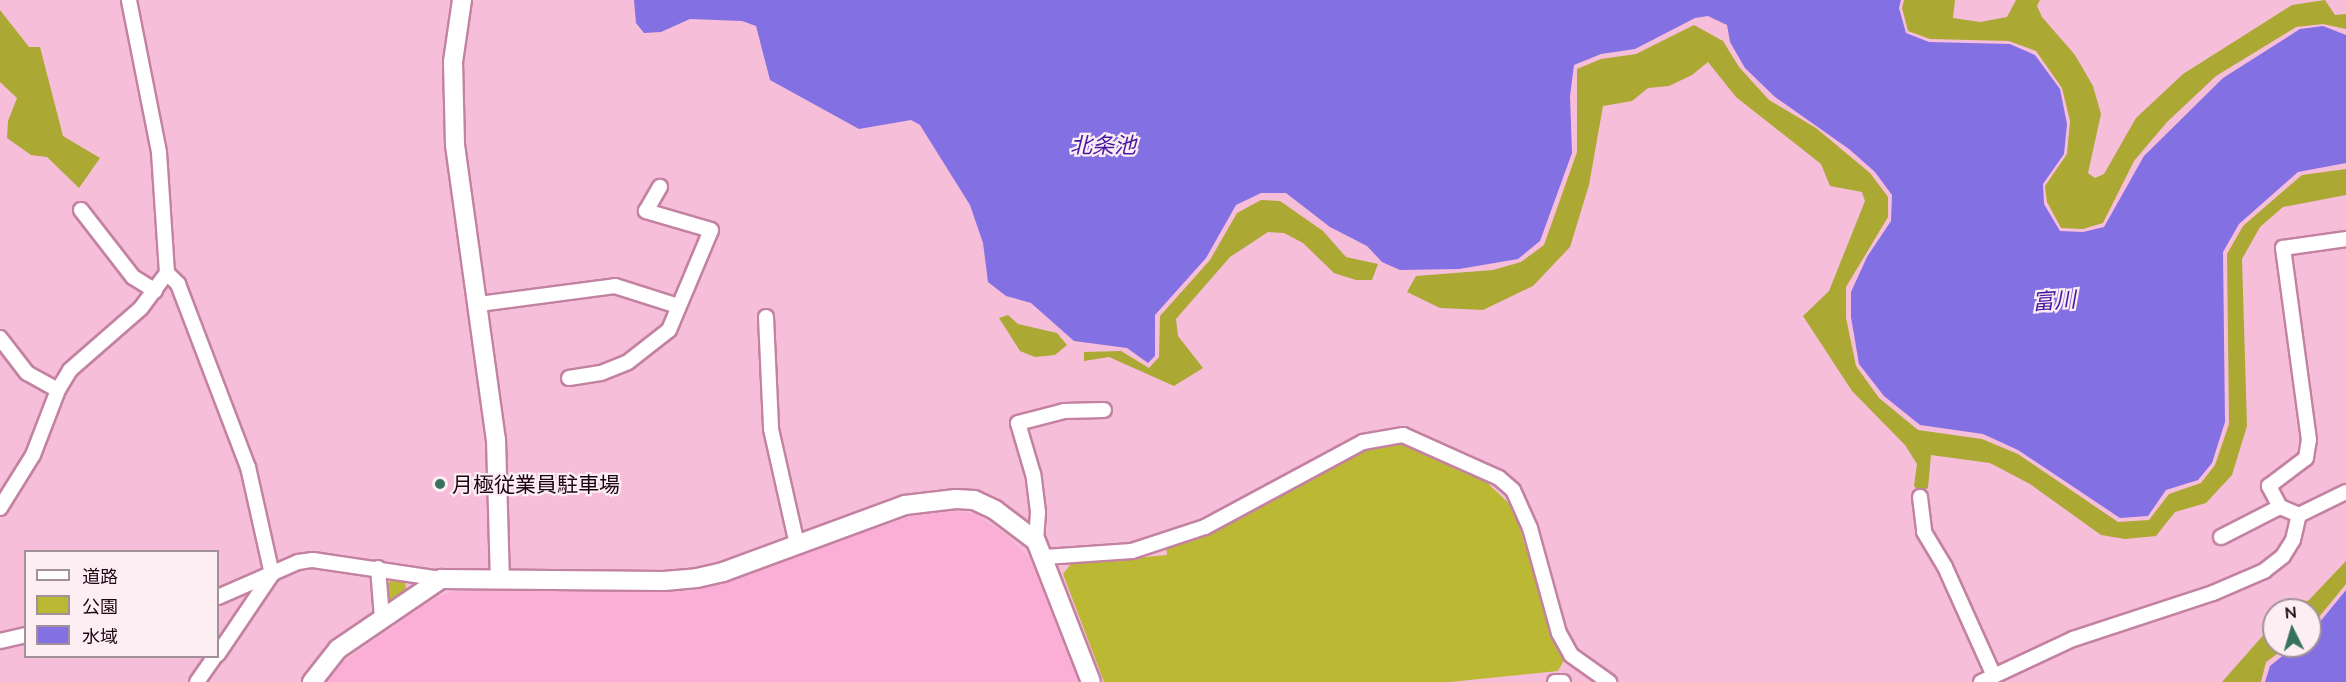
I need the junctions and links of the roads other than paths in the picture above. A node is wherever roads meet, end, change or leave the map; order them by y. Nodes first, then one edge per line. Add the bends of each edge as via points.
1 (129, 0) edge
2 (462, 0) edge
3 (660, 187) dead end
4 (81, 210) dead end
5 (2346, 239) edge
6 (167, 273) junction
7 (155, 291) junction
8 (479, 304) junction
9 (678, 306) junction
10 (766, 317) dead end
11 (0, 338) edge
12 (569, 378) dead end
13 (58, 390) junction
14 (1104, 410) dead end
15 (2346, 492) edge
16 (1920, 497) dead end
17 (2280, 507) junction
18 (0, 508) edge
19 (2299, 515) junction
20 (2221, 537) dead end
21 (797, 544) junction
22 (1040, 549) junction
23 (378, 568) junction
24 (272, 574) junction
25 (441, 579) junction
26 (500, 579) junction
27 (219, 597) edge
28 (382, 618) junction
29 (24, 635) edge
30 (0, 641) edge
31 (219, 651) edge
32 (214, 658) edge
33 (1993, 674) junction
34 (197, 682) edge
35 (312, 682) edge
36 (1091, 682) edge
37 (1555, 682) edge
38 (1563, 682) edge
39 (1609, 682) edge
40 (1981, 682) edge

1 - 6 street via 159,152
2 - 8 street via 453,62 455,145
3 - 9 street via 646,211 711,230
4 - 7 street via 134,277
5 - 17 street via 2283,248 2309,440 2306,458 2269,486
6 - 7 street
6 - 24 street via 178,284 248,467
7 - 13 street via 80,360
8 - 9 street via 615,286
8 - 26 street via 496,439
9 - 12 street via 669,330 628,362 601,373
10 - 21 street via 771,429
11 - 13 street via 27,373
13 - 18 street via 33,455
14 - 22 street via 1064,411 1018,423 1033,474
15 - 19 street
16 - 33 street via 1924,532 1945,567
17 - 19 street
17 - 20 street
19 - 33 street via 2288,548 2264,571 2213,593 2073,639
21 - 22 street via 905,505 956,499 974,500 995,510
21 - 26 street via 697,578
22 - 36 street
22 - 39 street via 1132,551 1205,527 1363,442 1403,435 1499,478 1513,490 1530,528 1559,633 1571,655
23 - 24 street via 313,560
23 - 25 street
23 - 28 street
24 - 27 street
24 - 31 street
25 - 26 street
25 - 28 street
28 - 35 street via 338,649
29 - 30 street
32 - 34 street
33 - 40 street
37 - 38 street

